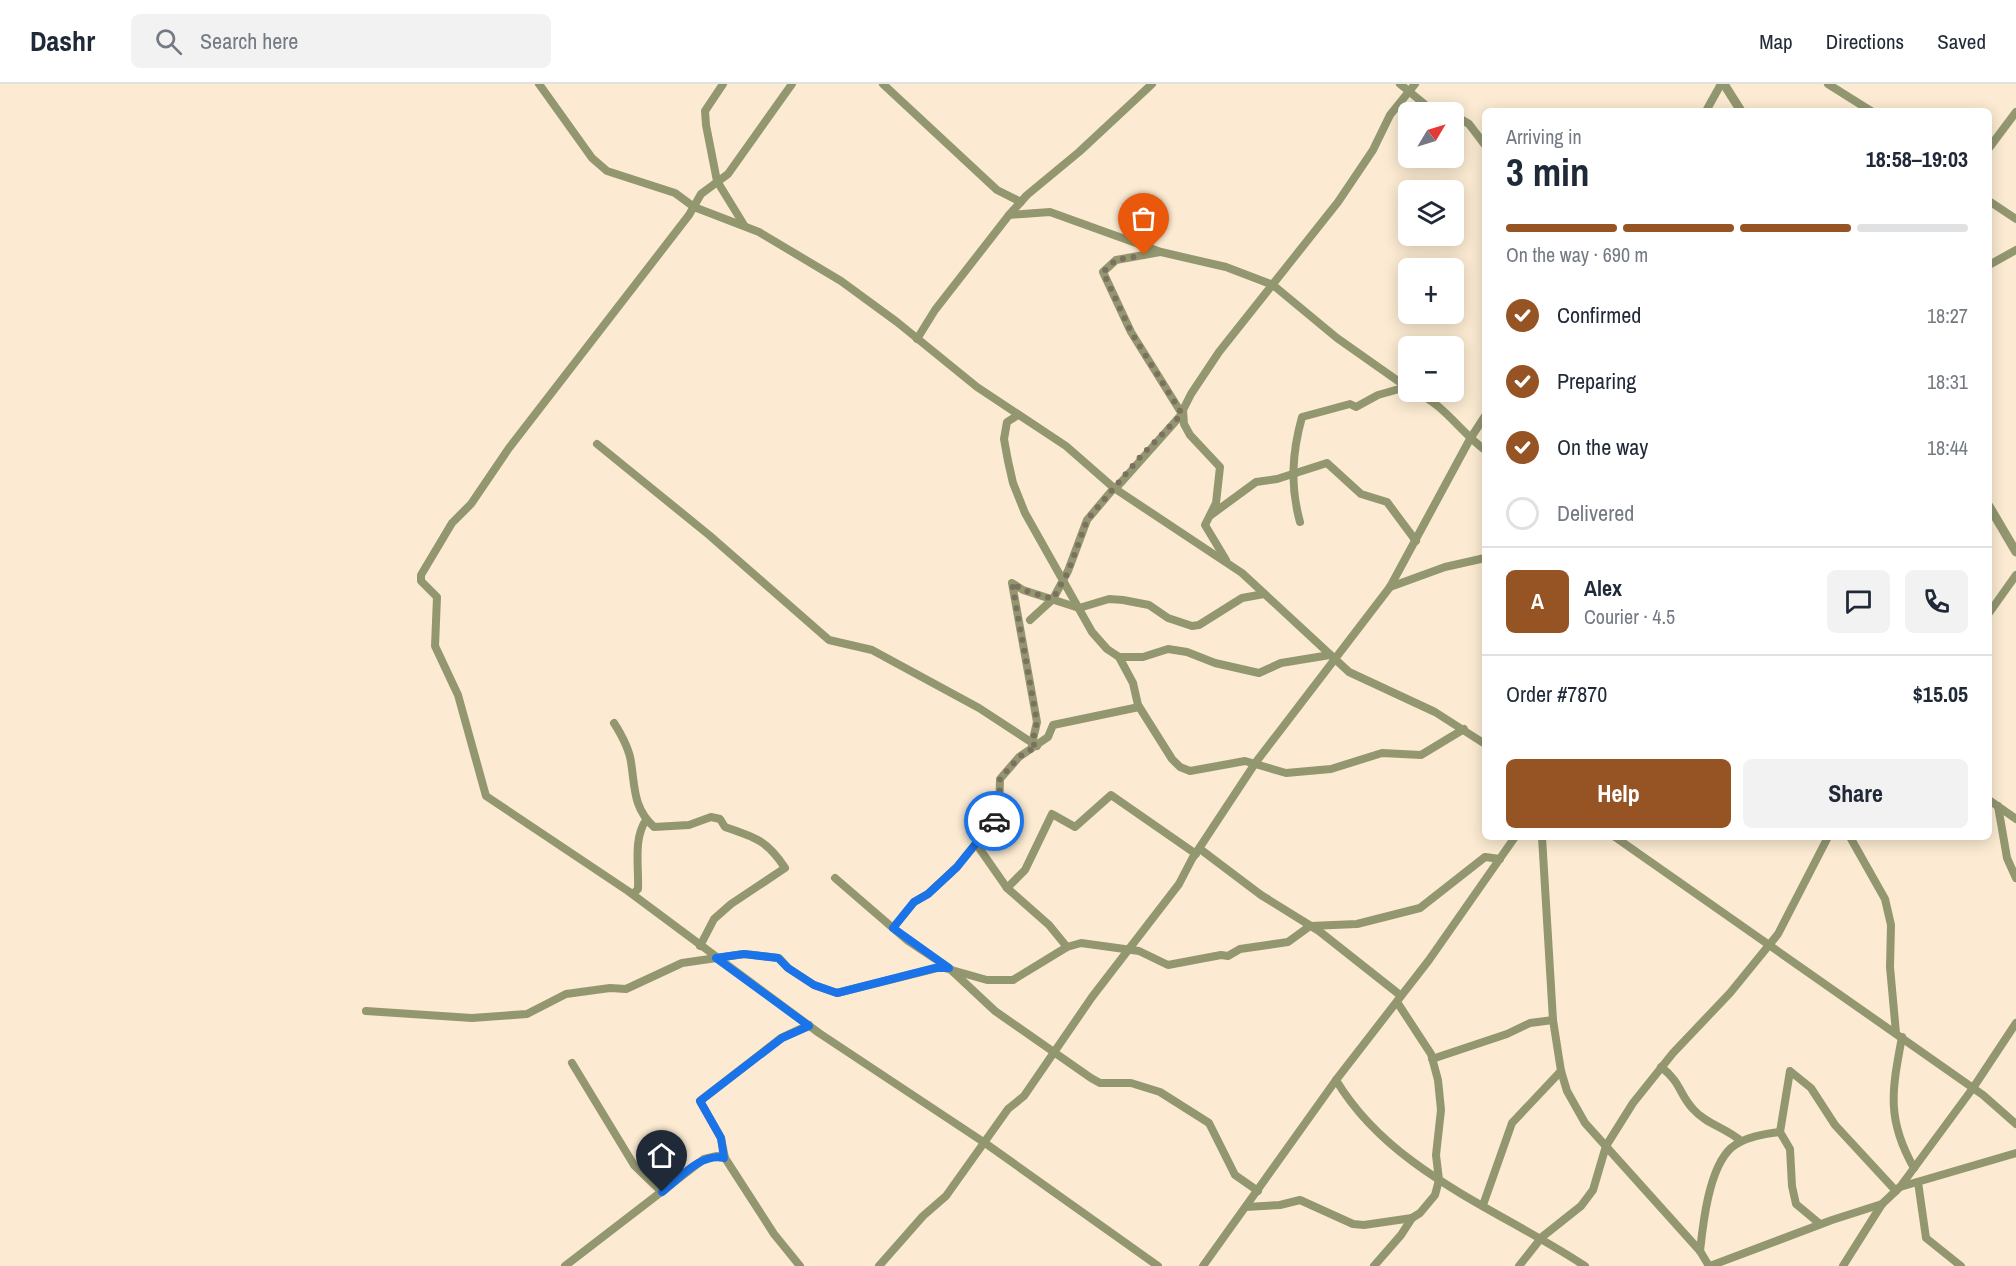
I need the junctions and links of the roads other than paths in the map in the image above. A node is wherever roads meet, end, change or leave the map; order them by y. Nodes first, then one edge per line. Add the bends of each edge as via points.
1 (539, 84) edge
2 (723, 84) edge
3 (792, 84) edge
4 (883, 84) edge
5 (1152, 84) edge
6 (1400, 84) edge
7 (1723, 84) edge
8 (1828, 84) edge
9 (1412, 88) edge
10 (1424, 102) edge
11 (1708, 108) edge
12 (1739, 108) edge
13 (1866, 108) edge
14 (2016, 112) edge
15 (1464, 121) edge
16 (1482, 141) edge
17 (1992, 144) edge
18 (717, 181) junction
19 (1021, 201) junction
20 (1992, 203) edge
21 (694, 207) junction
22 (1009, 215) junction
23 (2016, 219) edge
24 (745, 227) junction
25 (2016, 250) edge
26 (1161, 252) junction
27 (1992, 263) edge
28 (1273, 285) junction
29 (917, 339) junction
30 (1398, 382) edge
31 (1398, 390) edge
32 (1433, 402) edge
33 (1182, 414) junction
34 (1018, 416) junction
35 (1482, 421) edge
36 (1470, 439) junction
37 (597, 444) dead end
38 (1482, 448) edge
39 (1293, 474) junction
40 (1115, 488) junction
41 (1992, 511) edge
42 (1207, 518) junction
43 (1300, 522) dead end
44 (1416, 541) junction
45 (2015, 550) edge
46 (1482, 559) edge
47 (1227, 562) junction
48 (2016, 575) edge
49 (1064, 579) junction
50 (1390, 587) junction
51 (1264, 594) junction
52 (1053, 599) junction
53 (1079, 608) junction
54 (1992, 608) edge
55 (1030, 620) dead end
56 (1119, 657) junction
57 (1332, 657) junction
58 (1139, 707) junction
59 (614, 723) dead end
60 (1464, 729) junction
61 (1482, 742) edge
62 (1035, 745) junction
63 (1256, 762) junction
64 (1992, 802) edge
65 (1998, 806) junction
66 (2016, 819) edge
67 (646, 820) junction
68 (1513, 840) edge
69 (1542, 840) edge
70 (1827, 840) edge
71 (1852, 840) edge
72 (1626, 841) edge
73 (977, 845) junction
74 (1198, 851) junction
75 (1500, 859) junction
76 (835, 878) dead end
77 (2016, 878) edge
78 (1007, 888) junction
79 (633, 894) junction
80 (1310, 926) junction
81 (893, 928) junction
82 (1770, 945) junction
83 (700, 946) junction
84 (1067, 947) junction
85 (1126, 950) junction
86 (716, 958) junction
87 (949, 968) junction
88 (1398, 998) junction
89 (366, 1011) dead end
90 (1553, 1020) junction
91 (2016, 1023) edge
92 (809, 1026) junction
93 (1899, 1035) junction
94 (1053, 1053) junction
95 (1432, 1059) junction
96 (572, 1063) dead end
97 (1661, 1067) junction
98 (1561, 1071) junction
99 (1336, 1080) junction
100 (1973, 1088) junction
101 (2016, 1124) edge
102 (1780, 1132) junction
103 (1741, 1142) junction
104 (985, 1143) junction
105 (1606, 1146) junction
106 (2016, 1153) edge
107 (724, 1158) junction
108 (1914, 1168) junction
109 (1439, 1180) junction
110 (1918, 1182) junction
111 (1898, 1189) junction
112 (1258, 1191) junction
113 (662, 1192) junction
114 (1882, 1204) junction
115 (1483, 1205) junction
116 (1246, 1207) junction
117 (1412, 1218) junction
118 (1820, 1224) junction
119 (1542, 1238) junction
120 (1700, 1251) junction
121 (1574, 1262) edge
122 (1847, 1264) edge
123 (565, 1266) edge
124 (800, 1266) edge
125 (879, 1266) edge
126 (1158, 1266) edge
127 (1203, 1266) edge
128 (1374, 1266) edge
129 (1519, 1266) edge
130 (1585, 1266) edge
131 (1709, 1266) edge
132 (1961, 1266) edge

1 - 21 street via 599,164 620,177 675,193
2 - 18 street via 705,111
3 - 18 street via 739,160
4 - 19 street via 997,190
5 - 19 street
6 - 9 street
7 - 11 street
7 - 12 street
8 - 13 street
9 - 10 street
9 - 28 street via 1390,115 1359,174
14 - 17 street
15 - 16 street
18 - 21 street
18 - 24 street
19 - 22 street
20 - 23 street
21 - 24 street
21 - 79 street via 509,448 471,504 452,523 421,575 421,581 437,597 435,646 458,695 482,791
22 - 26 street via 1050,213
22 - 29 street
24 - 29 street via 778,242 841,281
25 - 27 street
26 - 28 street via 1226,267
26 - 33 street via 1116,260 1103,272 1131,332
28 - 30 street
28 - 33 street via 1201,378
29 - 34 street
31 - 39 street via 1356,406 1350,404 1302,417 1293,448
32 - 36 street
33 - 40 street
33 - 42 street via 1190,435 1220,468 1216,503
34 - 40 street via 1066,446
34 - 49 street via 1007,422 1004,439 1013,483 1025,513
35 - 36 street
36 - 38 street
36 - 44 street
37 - 62 street via 829,640 872,650 979,708
39 - 42 street via 1256,482
39 - 43 street
39 - 44 street via 1323,463 1330,465 1361,494 1387,502
40 - 47 street
40 - 49 street via 1087,520
41 - 45 street
42 - 47 street via 1206,528
44 - 50 street
46 - 50 street via 1444,567
47 - 51 street
48 - 54 street
49 - 52 street
49 - 53 street
50 - 57 street
51 - 53 street via 1242,598 1192,626 1168,618 1149,605 1123,600 1109,598
51 - 57 street
52 - 53 street
52 - 55 street
52 - 62 street via 1012,583 1037,722
53 - 56 street via 1092,632
56 - 57 street via 1177,650 1259,673 1281,663
56 - 58 street via 1133,683
57 - 60 street via 1349,672
57 - 63 street
58 - 62 street via 1053,725 1048,737
58 - 63 street via 1172,759 1184,770
59 - 67 street via 631,760 633,792
60 - 61 street
60 - 63 street via 1421,755 1382,753 1331,769 1286,773
62 - 73 street via 1000,779 999,815
63 - 74 street
64 - 65 street
65 - 66 street
65 - 77 street via 2007,858
67 - 79 street via 637,854 638,889
67 - 83 street via 654,827 689,825 711,817 720,819 725,827 761,840 775,851 785,868 714,919
68 - 75 street
69 - 90 street
70 - 82 street
71 - 93 street via 1885,898 1891,925 1890,968
72 - 82 street
73 - 78 street
73 - 81 street via 928,894 914,902
74 - 78 street via 1111,795 1075,827 1052,814 1025,870
74 - 80 street
74 - 85 street via 1179,884
75 - 80 street via 1485,857 1420,908 1357,924
75 - 88 street
76 - 81 street
78 - 84 street via 1049,925
79 - 83 street
80 - 85 street via 1288,942 1177,965 1162,964 1145,953
80 - 88 street
81 - 87 street
82 - 93 street
82 - 97 street
83 - 86 street
84 - 85 street via 1092,943
84 - 87 street via 1022,976 1006,981 987,980
85 - 94 street
86 - 87 street via 744,954 778,958 814,985 837,993 935,968
86 - 89 street via 682,963 626,989 566,994 527,1014 462,1018
86 - 92 street
87 - 94 street via 995,1011
88 - 95 street
88 - 99 street
90 - 95 street via 1530,1023
90 - 98 street
91 - 100 street
92 - 104 street
92 - 107 street via 782,1038 700,1101 721,1138
93 - 100 street
93 - 108 street via 1892,1101 1902,1148
94 - 104 street
94 - 112 street via 1096,1082 1145,1087 1171,1098 1209,1123 1235,1175
95 - 109 street via 1441,1110 1436,1155
96 - 113 street via 634,1165
97 - 103 street via 1678,1083 1692,1108
97 - 105 street
98 - 105 street via 1585,1123
98 - 115 street via 1512,1123
99 - 109 street via 1359,1115 1386,1143
99 - 112 street
100 - 101 street
100 - 108 street
102 - 103 street
102 - 111 street via 1790,1071 1811,1088 1835,1125
102 - 118 street via 1790,1149 1796,1204
103 - 120 street via 1730,1149 1718,1167 1705,1209
104 - 125 street via 946,1196
104 - 126 street
105 - 119 street via 1593,1190 1581,1206
105 - 120 street
106 - 110 street
107 - 113 street via 704,1159
107 - 124 street
108 - 111 street
109 - 115 street
109 - 117 street via 1435,1195
110 - 111 street
110 - 132 street via 1926,1238
111 - 114 street
112 - 116 street
113 - 123 street
114 - 118 street
114 - 122 street
115 - 119 street
116 - 117 street via 1300,1200 1356,1225
116 - 127 street
117 - 128 street
118 - 131 street
119 - 121 street
119 - 129 street
120 - 131 street
121 - 130 street

